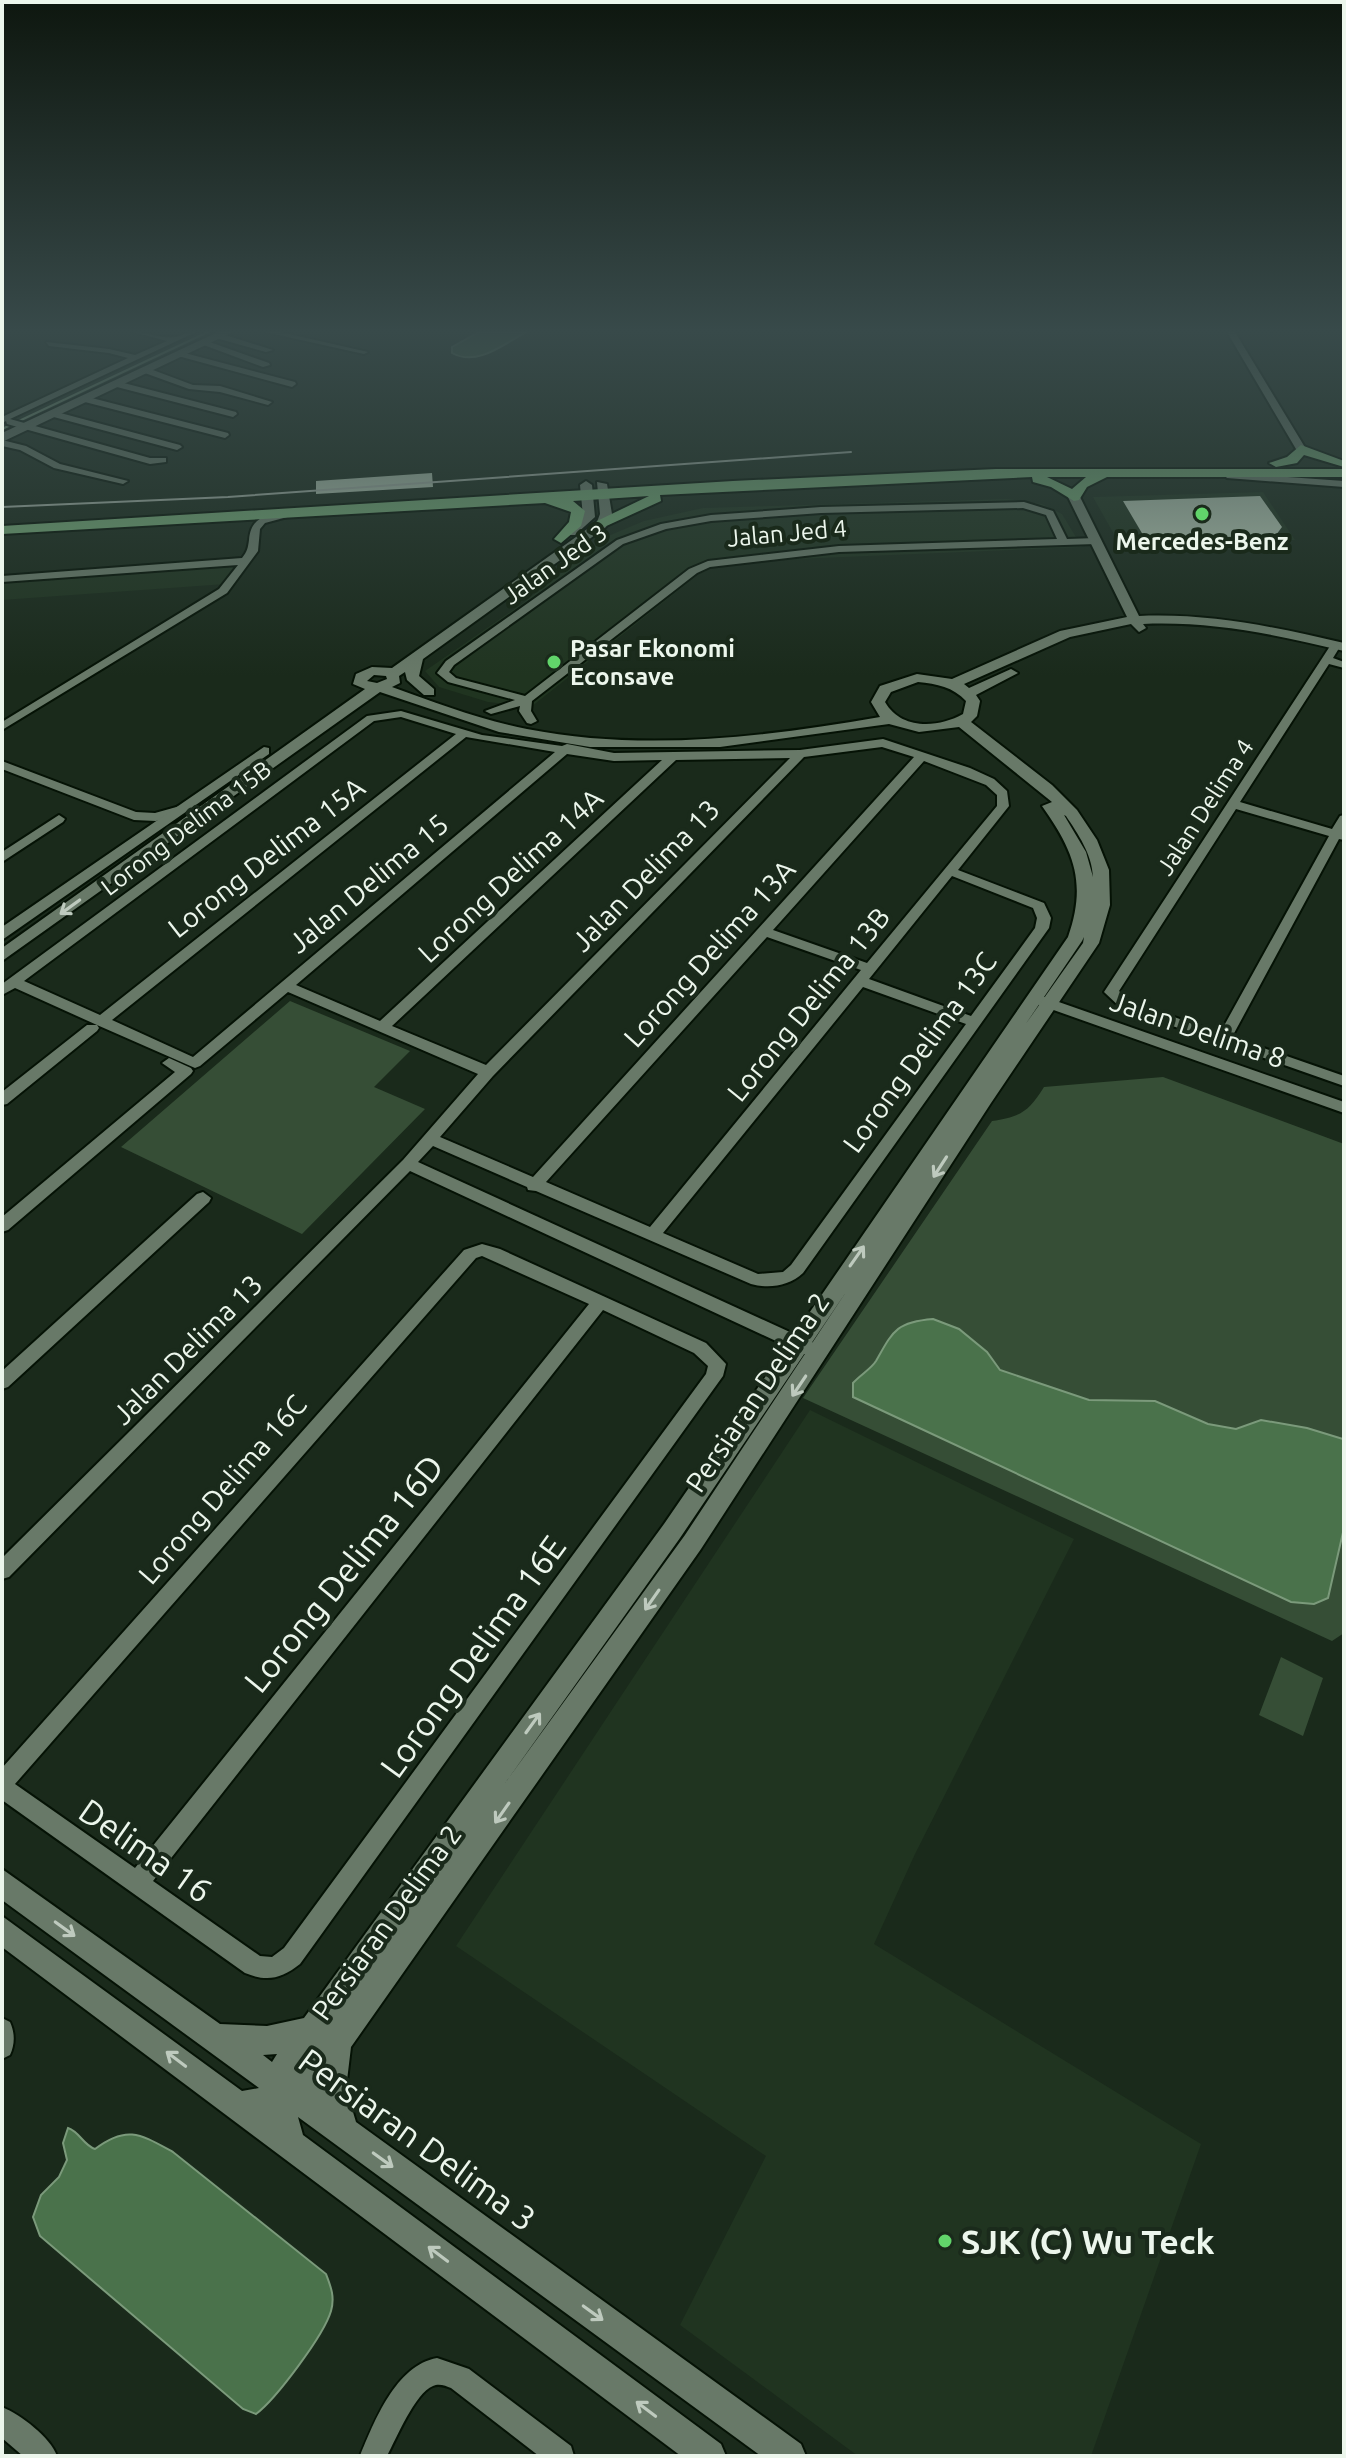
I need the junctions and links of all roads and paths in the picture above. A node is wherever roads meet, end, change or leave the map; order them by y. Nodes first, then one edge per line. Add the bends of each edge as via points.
1 (19, 447) edge
2 (98, 447) edge
3 (1301, 449) joint
4 (163, 460) dead end
5 (1276, 463) junction
6 (1344, 468) edge
7 (996, 473) junction
8 (1105, 475) junction
9 (1304, 476) junction
10 (123, 481) dead end
11 (1344, 484) edge
12 (733, 485) junction
13 (594, 490) junction
14 (1074, 497) junction
15 (533, 500) junction
16 (301, 512) junction
17 (203, 517) junction
18 (2, 518) edge
19 (602, 524) junction
20 (255, 528) junction
21 (2, 530) edge
22 (561, 539) junction
23 (1096, 541) junction
24 (1063, 542) junction
25 (246, 561) junction
26 (2, 579) edge
27 (1137, 624) junction
28 (1336, 652) edge
29 (419, 653) junction
30 (1344, 665) edge
31 (377, 683) junction
32 (953, 684) junction
33 (968, 694) junction
34 (426, 697) junction
35 (527, 700) junction
36 (880, 709) junction
37 (491, 711) junction
38 (338, 715) junction
39 (892, 719) junction
40 (531, 721) junction
41 (957, 724) junction
42 (563, 725) junction
43 (2, 727) edge
44 (591, 729) junction
45 (463, 734) junction
46 (567, 746) junction
47 (800, 754) junction
48 (922, 756) junction
49 (670, 759) junction
50 (2, 765) edge
51 (1233, 804) junction
52 (180, 810) junction
53 (134, 816) junction
54 (59, 819) dead end
55 (1344, 819) edge
56 (1340, 836) edge
57 (142, 837) junction
58 (2, 858) edge
59 (950, 871) junction
60 (764, 931) junction
61 (2, 935) edge
62 (2, 956) edge
63 (871, 969) junction
64 (860, 981) junction
65 (287, 986) junction
66 (7, 987) edge
67 (1041, 1001) junction
68 (971, 1021) junction
69 (97, 1025) junction
70 (382, 1027) junction
71 (1224, 1039) junction
72 (190, 1067) junction
73 (488, 1072) junction
74 (1344, 1081) edge
75 (2, 1100) edge
76 (1344, 1108) edge
77 (429, 1138) junction
78 (408, 1164) junction
79 (534, 1186) junction
80 (203, 1198) dead end
81 (2, 1226) edge
82 (652, 1235) junction
83 (599, 1303) junction
84 (797, 1343) junction
85 (820, 1354) junction
86 (2, 1382) edge
87 (2, 1571) edge
88 (2, 1785) edge
89 (2, 1883) edge
90 (137, 1883) junction
91 (2, 1930) edge
92 (253, 1965) joint
93 (2, 2030) edge
94 (325, 2036) junction
95 (214, 2037) junction
96 (2, 2047) edge
97 (284, 2093) junction
98 (239, 2106) junction
99 (344, 2132) junction
100 (290, 2144) junction
101 (2, 2420) edge
102 (33, 2452) edge
103 (373, 2456) edge
104 (561, 2456) edge
105 (709, 2456) edge
106 (789, 2456) edge

1 - 10 street via 57,466
2 - 4 street
3 - 5 highway via 1292,460
3 - 6 highway
5 - 6 highway
5 - 13 highway via 800,472
6 - 9 highway
7 - 8 highway
7 - 12 highway
7 - 14 highway via 1047,481
8 - 9 highway
8 - 14 highway via 1082,484
9 - 11 street
12 - 13 highway
12 - 19 highway via 647,500
13 - 15 highway
13 - 18 highway
13 - 19 street via 606,514
13 - 22 street via 589,517
14 - 23 street
15 - 16 highway
15 - 22 highway via 566,503 578,511 576,523
16 - 17 highway
16 - 20 street via 262,521
17 - 20 street via 240,518
17 - 21 highway
19 - 29 street
20 - 25 street via 253,551
22 - 31 street via 376,671
23 - 24 street, Jalan Jed 4
23 - 27 street
24 - 35 street, Jalan Jed 4 via 839,549 708,564
24 - 35 street, Jalan Jed 3 via 1050,513 1024,505 821,510 664,526 620,542 443,673 466,685
25 - 26 street
25 - 43 street via 223,591
27 - 28 street via 1222,629
27 - 32 street via 1066,633
27 - 33 street via 1079,641
28 - 30 street
28 - 51 street, Jalan Delima 4
29 - 31 street
29 - 34 street via 412,677
31 - 34 street
31 - 38 street
31 - 52 street
32 - 33 street
32 - 36 street via 917,678 893,684 880,695
33 - 41 street via 973,709
34 - 37 street
34 - 38 street via 370,702
34 - 46 street via 465,717
35 - 37 street, Jalan Jed 4
35 - 40 street via 525,711
36 - 39 street
36 - 44 street via 766,728 666,734
37 - 40 street
38 -> 62 street
39 - 41 street via 921,728
39 - 46 street via 789,738
40 - 42 street
41 - 67 street, Persiaran Delima 2 via 1055,792 1080,822 1100,861 1100,922 1091,943
42 - 44 street
42 - 46 street
44 - 46 street
45 - 46 street
45 - 66 street, Lorong Delima 15B via 401,714 371,718
45 - 69 street, Lorong Delima 15A
46 - 49 street
46 - 65 street, Jalan Delima 15
47 - 48 street via 873,742
47 - 49 street
47 - 73 street, Jalan Delima 13
48 - 59 street, Lorong Delima 13B via 990,782 1003,794 1003,806
48 - 60 street, Lorong Delima 13A
49 - 70 street, Lorong Delima 14A
50 - 53 street
51 - 56 street
51 - 71 street, Jalan Delima 4 via 1111,992 1126,1005
52 - 53 street
52 - 57 street
53 - 57 street via 142,825
54 - 58 street
55 - 56 street
56 - 71 street
57 - 61 street
59 - 63 street, Lorong Delima 13B
59 - 68 street, Lorong Delima 13C via 1039,906 1044,918 1042,928
60 - 63 street
60 - 79 street, Lorong Delima 13A
63 - 64 street, Lorong Delima 13B
64 - 68 street
64 - 82 street, Lorong Delima 13B
65 - 70 street
65 - 72 street, Jalan Delima 15
66 - 69 street
67 - 76 street, Jalan Delima 8
84 -> 67 street, Persiaran Delima 2
67 -> 85 street, Persiaran Delima 2
68 - 82 street, Lorong Delima 13C via 787,1278 757,1280
69 - 72 street
69 - 75 street, Lorong Delima 15A
70 - 73 street
71 - 74 street
72 - 81 street, Jalan Delima 15
73 - 77 street, Jalan Delima 13
77 - 78 street, Jalan Delima 13
77 - 79 street
78 - 84 street
78 - 87 street, Jalan Delima 13
79 - 82 street
80 - 86 street
83 - 88 street, Lorong Delima 16C via 494,1253 476,1251 457,1264
83 - 90 street, Lorong Delima 16D
83 - 92 street, Lorong Delima 16E via 710,1354 717,1364 714,1376 292,1956 278,1968
84 - 85 street
94 -> 84 street, Persiaran Delima 2
85 -> 94 street, Persiaran Delima 2 via 693,1542
88 - 90 street, Delima 16
89 -> 95 street, Persiaran Delima 3
90 - 92 street, Delima 16
98 -> 91 street
93 - 96 street
94 - 95 street via 254,2044
94 - 97 street, Persiaran Delima 2
94 - 99 street via 331,2089
95 - 97 street, Persiaran Delima 3
97 - 98 street
97 - 99 street, Persiaran Delima 3
97 - 100 street
98 - 100 street
99 -> 106 street, Persiaran Delima 3
105 -> 100 street
101 - 102 street
103 - 104 street via 414,2383 427,2373 442,2371 460,2378

